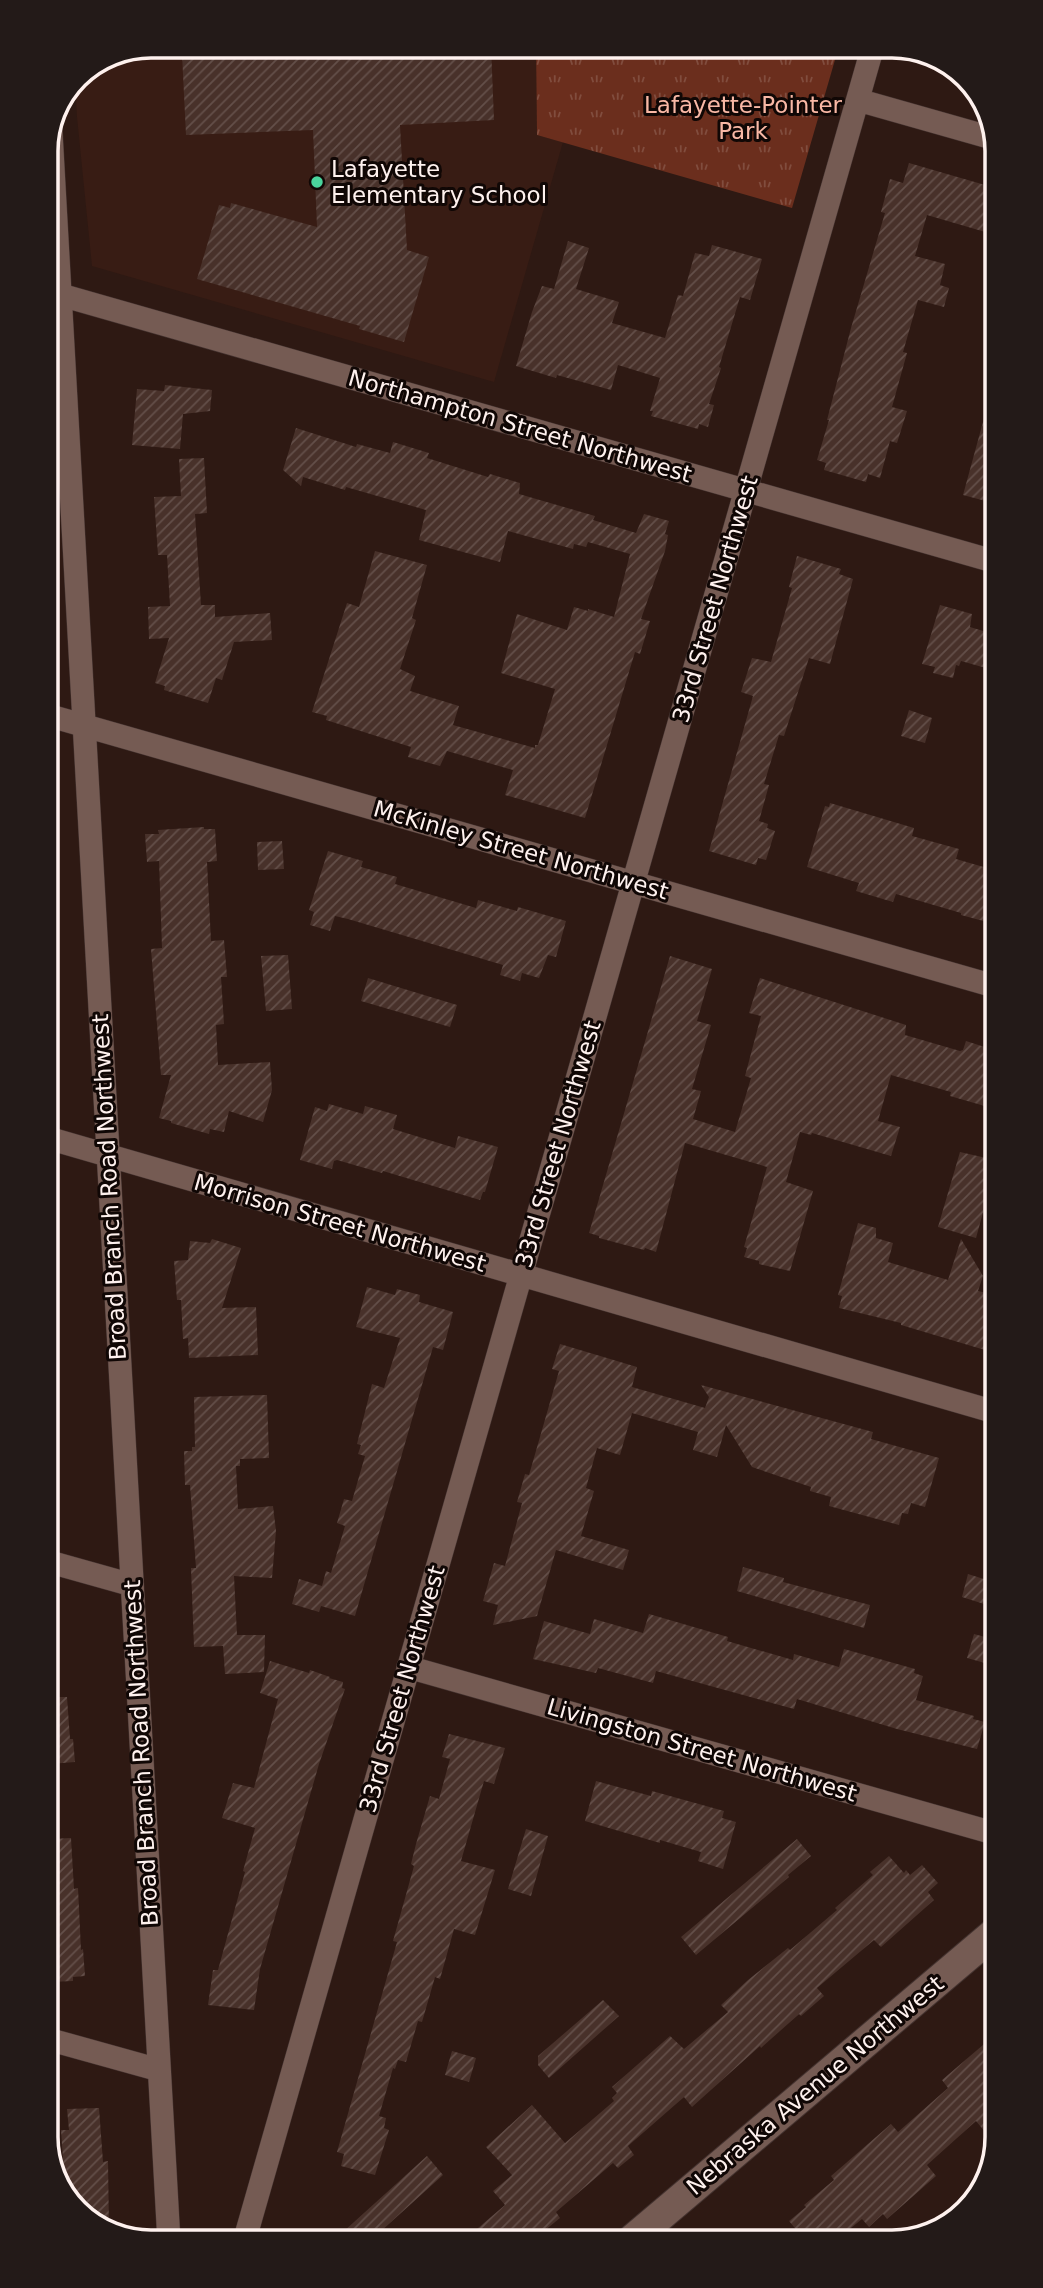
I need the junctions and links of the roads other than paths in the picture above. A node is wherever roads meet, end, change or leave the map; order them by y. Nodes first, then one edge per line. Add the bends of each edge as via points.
1 (870, 58) edge
2 (858, 100) junction
3 (983, 136) edge
4 (58, 294) edge
5 (58, 308) edge
6 (746, 490) junction
7 (985, 559) edge
8 (58, 718) edge
9 (83, 726) junction
10 (633, 882) junction
11 (985, 983) edge
12 (58, 1141) edge
13 (107, 1154) junction
14 (520, 1276) junction
15 (985, 1409) edge
16 (58, 1564) edge
17 (132, 1585) junction
18 (408, 1667) junction
19 (985, 1831) edge
20 (985, 1941) edge
21 (58, 2042) edge
22 (159, 2070) junction
23 (168, 2230) edge
24 (247, 2230) edge
25 (644, 2230) edge

1 - 2 street, 33rd Street Northwest
2 - 3 street
2 - 6 street, 33rd Street Northwest
4 - 6 street, Northampton Street Northwest
5 - 9 street, Broad Branch Road Northwest via 63,324
6 - 7 street, Northampton Street Northwest
6 - 10 street, 33rd Street Northwest
8 - 9 street, McKinley Street Northwest
9 - 10 street, McKinley Street Northwest
9 - 13 street, Broad Branch Road Northwest
10 - 11 street, McKinley Street Northwest
10 - 14 street, 33rd Street Northwest
12 - 13 street, Morrison Street Northwest
13 - 14 street, Morrison Street Northwest
13 - 17 street, Broad Branch Road Northwest
14 - 15 street, Morrison Street Northwest
14 - 18 street, 33rd Street Northwest
16 - 17 street
17 - 22 street, Broad Branch Road Northwest
18 - 19 street, Livingston Street Northwest
18 - 24 street, 33rd Street Northwest
20 - 25 street, Nebraska Avenue Northwest
21 - 22 street
22 - 23 street, Broad Branch Road Northwest

